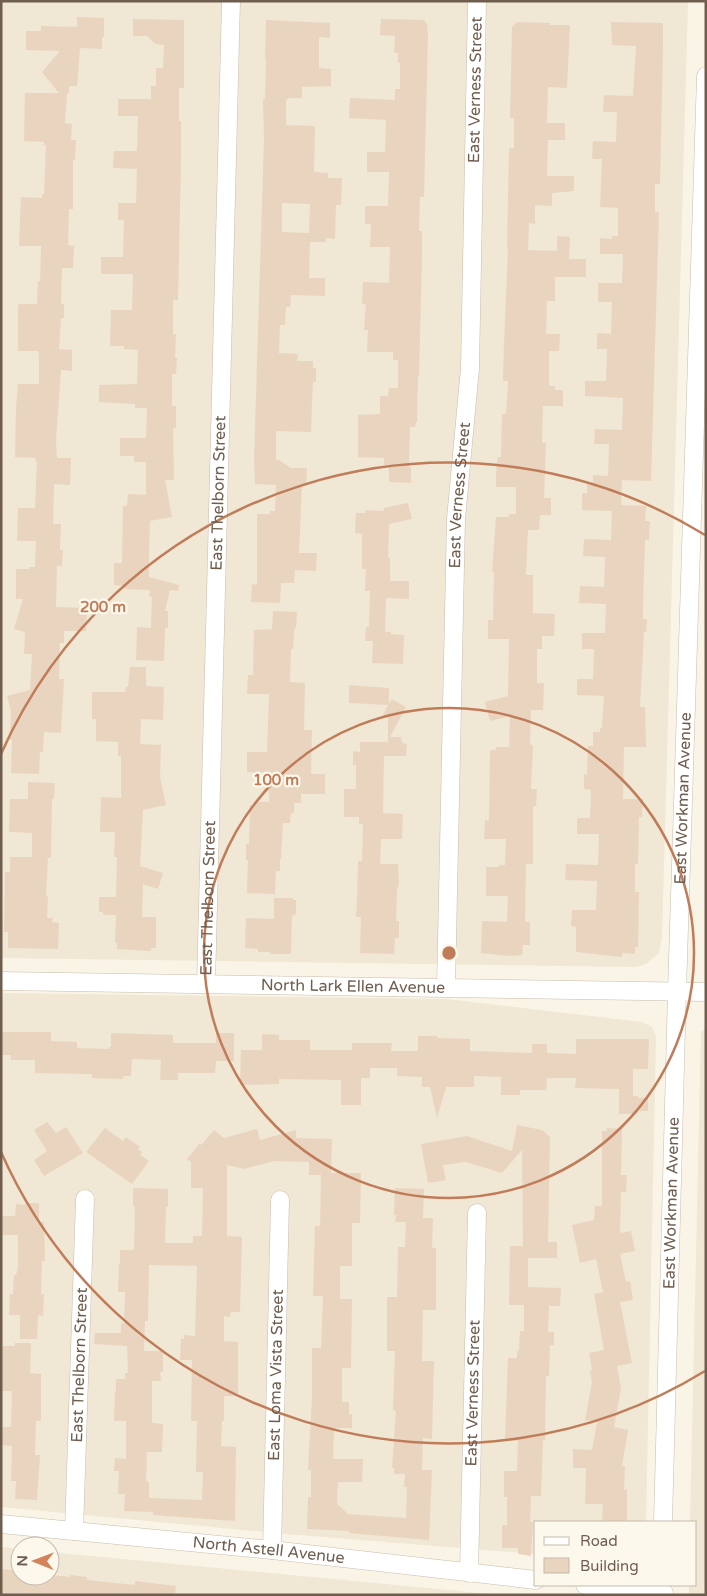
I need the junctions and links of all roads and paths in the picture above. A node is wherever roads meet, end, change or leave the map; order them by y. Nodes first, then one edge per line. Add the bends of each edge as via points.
1 (231, 1) edge
2 (478, 1) edge
3 (706, 76) edge
4 (1, 981) edge
5 (206, 984) junction
6 (446, 988) junction
7 (677, 991) junction
8 (706, 992) edge
9 (85, 1199) dead end
10 (280, 1200) dead end
11 (477, 1213) dead end
12 (664, 1521) edge
13 (1, 1524) edge
14 (74, 1531) junction
15 (272, 1550) junction
16 (469, 1572) junction
17 (534, 1580) edge
18 (598, 1586) edge
19 (664, 1591) edge

1 - 5 street, East Thelborn Street
2 - 6 street, East Verness Street via 470,368 456,520
3 - 7 street, East Workman Avenue
4 - 5 street, North Lark Ellen Avenue
5 - 6 street, North Lark Ellen Avenue
6 - 7 street, North Lark Ellen Avenue
7 - 8 street, North Lark Ellen Avenue
7 - 12 street, East Workman Avenue
9 - 14 street, East Thelborn Street
10 - 15 street, East Loma Vista Street
11 - 16 street, East Verness Street
13 - 14 street, North Astell Avenue
14 - 15 street, North Astell Avenue
15 - 16 street, North Astell Avenue
16 - 17 street, North Astell Avenue
18 - 19 street

